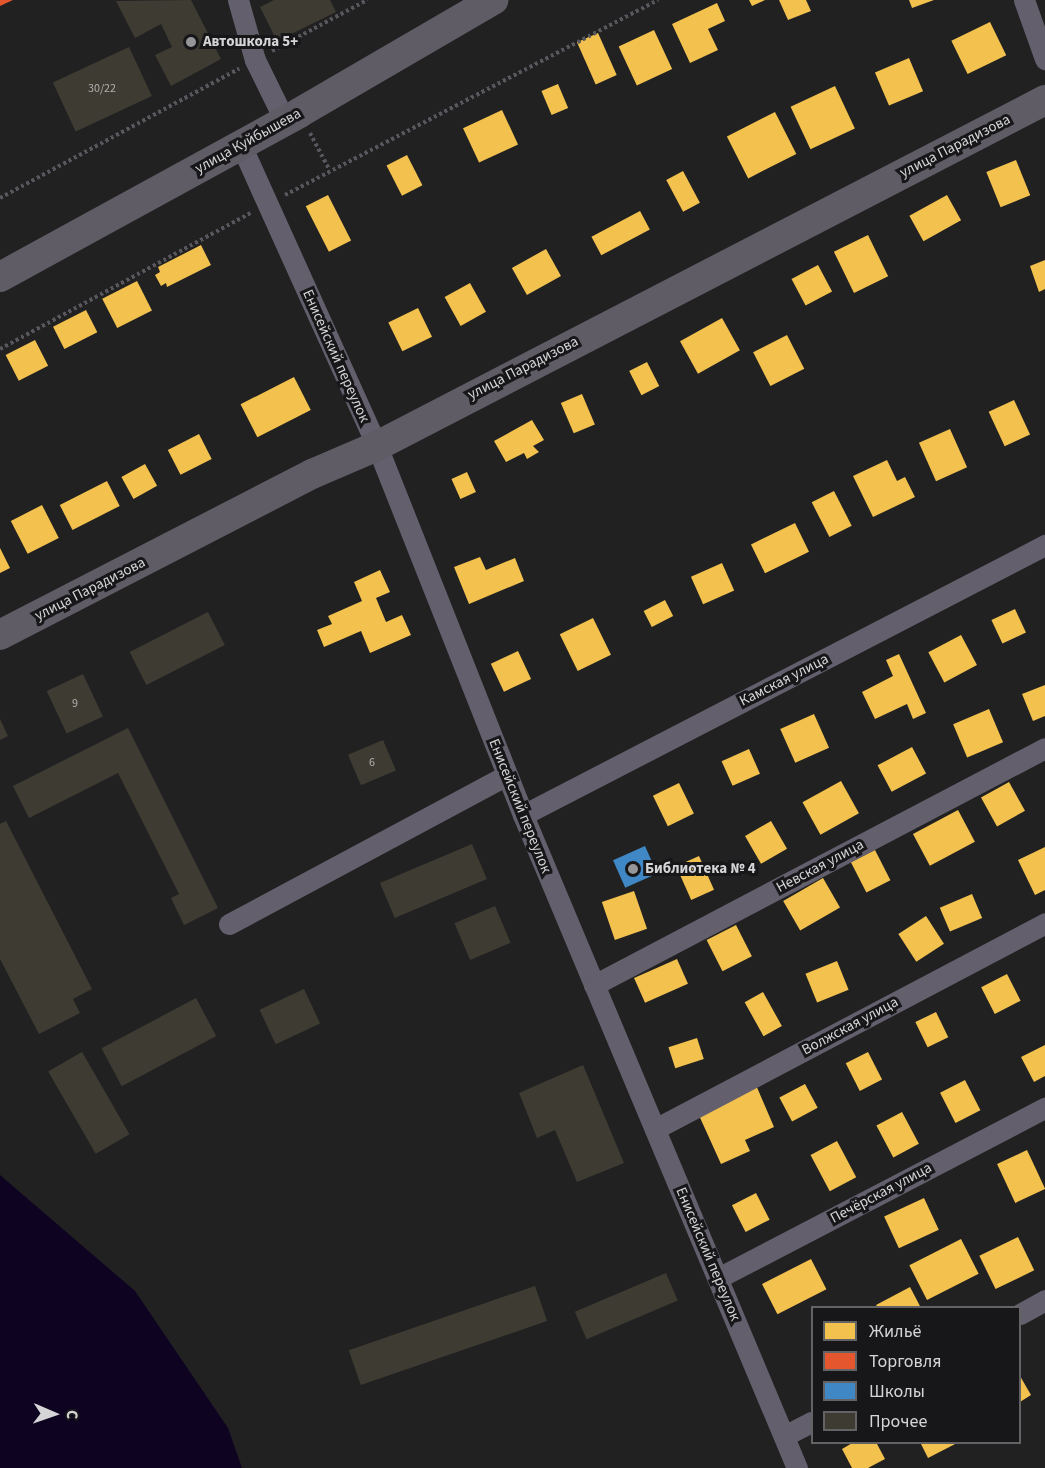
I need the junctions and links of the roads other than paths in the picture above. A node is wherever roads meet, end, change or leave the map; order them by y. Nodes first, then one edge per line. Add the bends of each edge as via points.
1 (238, 0) edge
2 (493, 0) edge
3 (1024, 0) edge
4 (1045, 59) edge
5 (1045, 100) edge
6 (297, 125) junction
7 (241, 145) junction
8 (0, 277) edge
9 (376, 446) junction
10 (1045, 545) edge
11 (0, 635) edge
12 (1045, 747) edge
13 (507, 775) junction
14 (523, 815) junction
15 (1045, 923) edge
16 (229, 924) dead end
17 (594, 985) junction
18 (1045, 1108) edge
19 (655, 1129) junction
20 (718, 1278) junction
21 (1045, 1300) edge
22 (1021, 1313) edge
23 (811, 1423) edge
24 (784, 1436) junction
25 (796, 1468) edge

1 - 6 street via 255,60
2 - 6 highway, улица Куйбышева
3 - 4 street
5 - 9 highway, улица Парадизова
6 - 7 highway, улица Куйбышева
7 - 8 highway, улица Куйбышева
7 - 9 street, Енисейский переулок
9 - 11 highway, улица Парадизова via 312,474
9 - 13 street, Енисейский переулок
10 - 14 street, Камская улица
12 - 17 street, Невская улица
13 - 14 street, Енисейский переулок
13 - 16 street
14 - 17 street, Енисейский переулок
15 - 19 street, Волжская улица
17 - 19 street, Енисейский переулок
18 - 20 street, Печёрская улица
19 - 20 street, Енисейский переулок
20 - 24 street, Енисейский переулок
21 - 22 street
23 - 24 street
24 - 25 street, Енисейский переулок

